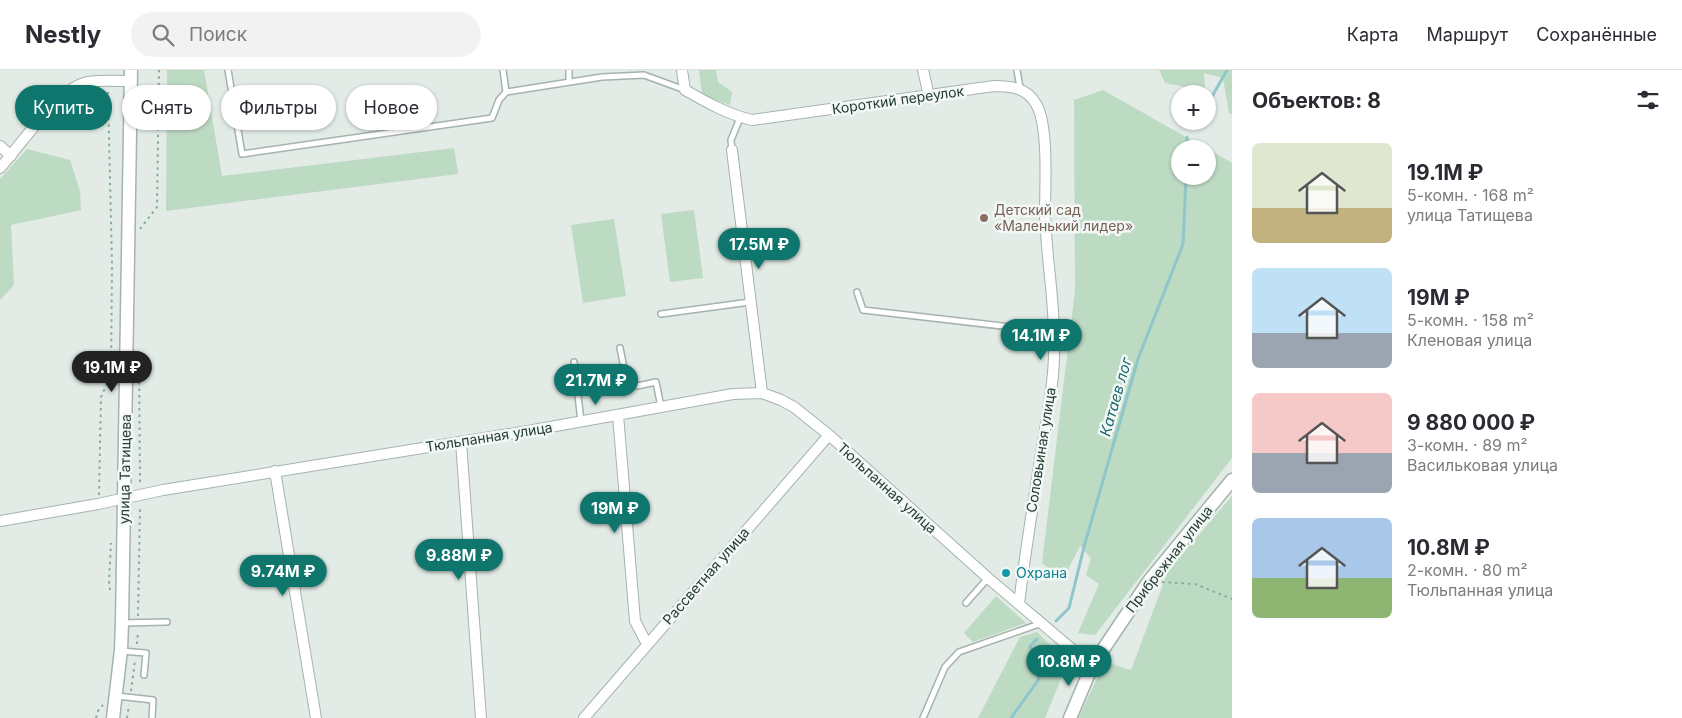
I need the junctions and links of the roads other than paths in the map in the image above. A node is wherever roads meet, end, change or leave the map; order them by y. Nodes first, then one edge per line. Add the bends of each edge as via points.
1 (228, 70) edge
2 (503, 70) edge
3 (569, 70) edge
4 (682, 70) edge
5 (923, 70) edge
6 (1017, 70) edge
7 (131, 75) edge
8 (569, 82) junction
9 (1020, 88) junction
10 (685, 90) junction
11 (506, 92) junction
12 (929, 96) junction
13 (740, 118) junction
14 (0, 146) edge
15 (732, 150) joint
16 (11, 156) junction
17 (0, 168) edge
18 (856, 292) dead end
19 (750, 302) junction
20 (661, 314) dead end
21 (1054, 332) junction
22 (620, 348) dead end
23 (574, 362) dead end
24 (762, 393) junction
25 (661, 407) junction
26 (618, 415) junction
27 (581, 422) junction
28 (829, 435) junction
29 (461, 442) junction
30 (274, 471) junction
31 (1232, 480) edge
32 (124, 499) junction
33 (0, 521) edge
34 (988, 578) junction
35 (966, 603) dead end
36 (1019, 604) junction
37 (167, 622) dead end
38 (122, 623) junction
39 (1042, 623) junction
40 (647, 644) junction
41 (121, 650) junction
42 (1092, 666) junction
43 (144, 675) dead end
44 (111, 699) junction
45 (113, 718) edge
46 (152, 718) edge
47 (316, 718) edge
48 (481, 718) edge
49 (584, 718) edge
50 (923, 718) edge
51 (1070, 718) edge

1 - 11 lane via 242,154 492,118
2 - 11 lane
3 - 8 lane
4 - 10 street
5 - 12 street
6 - 9 lane
7 - 16 street via 86,82 72,88 58,98
7 - 32 street, улица Татищева
8 - 10 lane via 644,75
8 - 11 lane
9 - 12 street, Короткий переулок via 994,86
9 - 21 street, Соловьиная улица via 1034,100 1041,116
10 - 13 street
12 - 13 street, Короткий переулок via 768,119
13 - 15 lane
14 - 16 street
15 - 19 street
16 - 17 street
18 - 21 lane via 863,310
19 - 20 lane
19 - 24 street
21 - 36 street, Соловьиная улица via 1053,373
22 - 25 lane via 626,378 638,386 656,382
23 - 27 lane
24 - 25 street, Тюльпанная улица via 733,394
24 - 28 street, Тюльпанная улица via 794,407
25 - 26 street, Тюльпанная улица
26 - 27 street, Тюльпанная улица
26 - 40 street via 635,621
27 - 29 street, Тюльпанная улица
28 - 34 street, Тюльпанная улица
28 - 40 street, Рассветная улица
29 - 30 street, Тюльпанная улица
29 - 48 street
30 - 32 street, Тюльпанная улица
30 - 47 street
31 - 42 street, Прибрежная улица via 1149,581
32 - 33 street, Тюльпанная улица
32 - 38 street, улица Татищева
34 - 35 lane
34 - 36 street, Тюльпанная улица
36 - 39 street, Тюльпанная улица
37 - 38 lane
38 - 41 street, улица Татищева
39 - 42 street, Тюльпанная улица
39 - 50 lane via 959,652 945,667
40 - 49 street, Рассветная улица
41 - 43 lane via 146,653
41 - 44 street, улица Татищева
42 - 51 street, Прибрежная улица
44 - 45 street, улица Татищева
44 - 46 lane via 153,700

